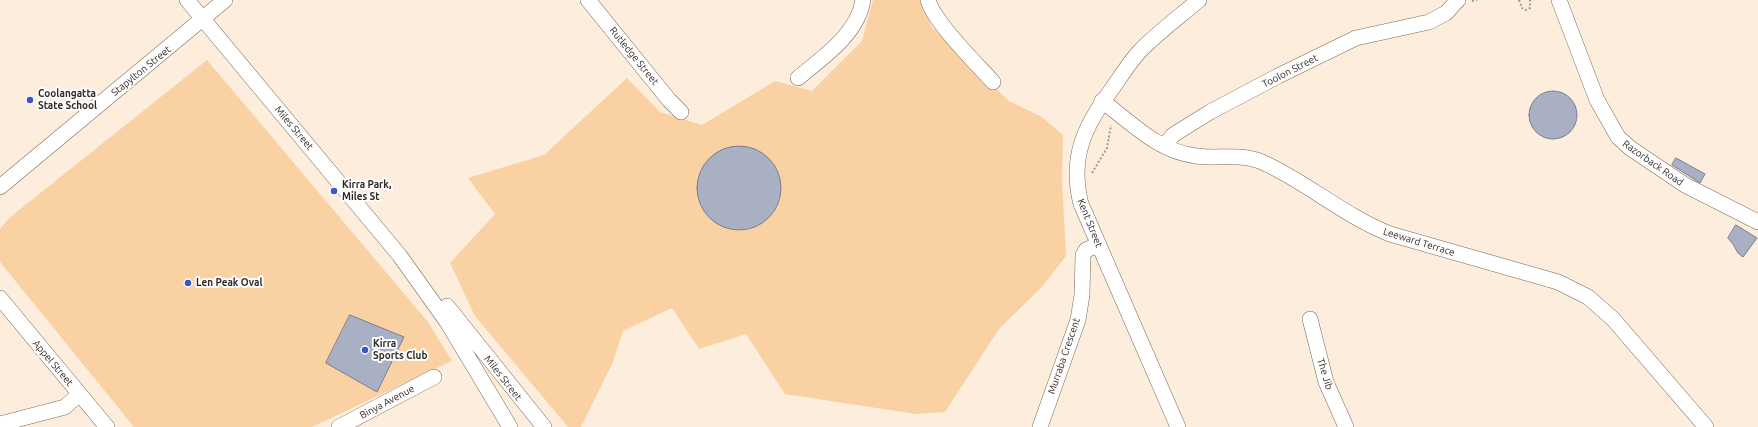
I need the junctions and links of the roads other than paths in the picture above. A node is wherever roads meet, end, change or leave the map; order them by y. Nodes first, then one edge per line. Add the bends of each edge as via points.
1 (187, 0) edge
2 (225, 0) edge
3 (588, 0) edge
4 (863, 0) edge
5 (928, 0) edge
6 (1199, 0) edge
7 (1458, 0) edge
8 (1559, 0) edge
9 (203, 19) junction
10 (798, 78) dead end
11 (993, 82) dead end
12 (1102, 101) junction
13 (681, 112) dead end
14 (1164, 146) junction
15 (0, 187) edge
16 (1758, 222) edge
17 (1098, 245) junction
18 (400, 256) junction
19 (0, 298) edge
20 (1310, 319) dead end
21 (434, 377) dead end
22 (79, 394) junction
23 (0, 424) edge
24 (107, 427) edge
25 (339, 427) edge
26 (510, 427) edge
27 (544, 427) edge
28 (1040, 427) edge
29 (1178, 427) edge
30 (1346, 427) edge
31 (1706, 427) edge

1 - 9 street, Miles Street
2 - 9 street, Stapylton Street
3 - 13 street, Rutledge Street
4 - 10 street via 857,18 846,33
5 - 11 street via 930,8 943,25
6 - 12 street, Kent Street via 1138,53
7 - 14 street, Toolon Street via 1446,13 1428,22 1356,38 1210,112 1173,135
8 - 16 street, Razorback Road via 1597,100 1618,137 1674,179
9 - 15 street, Stapylton Street
9 - 18 street, Miles Street
12 - 14 street, Leeward Terrace via 1143,134
12 - 17 street, Kent Street via 1085,130 1076,167 1081,204
14 - 31 street, Leeward Terrace via 1184,154 1234,156 1261,161 1287,174 1371,226 1397,236 1558,282 1588,297 1613,319
17 - 28 street, Murraba Crescent via 1086,250 1083,255 1082,295 1078,320
17 - 29 street, Kent Street
18 - 26 street, Miles Street via 447,322
18 - 27 street, Miles Street via 448,308
19 - 22 street, Appel Street
20 - 30 street, The Jib via 1326,382
21 - 25 street, Binya Avenue
22 - 23 street via 65,406
22 - 24 street, Appel Street

